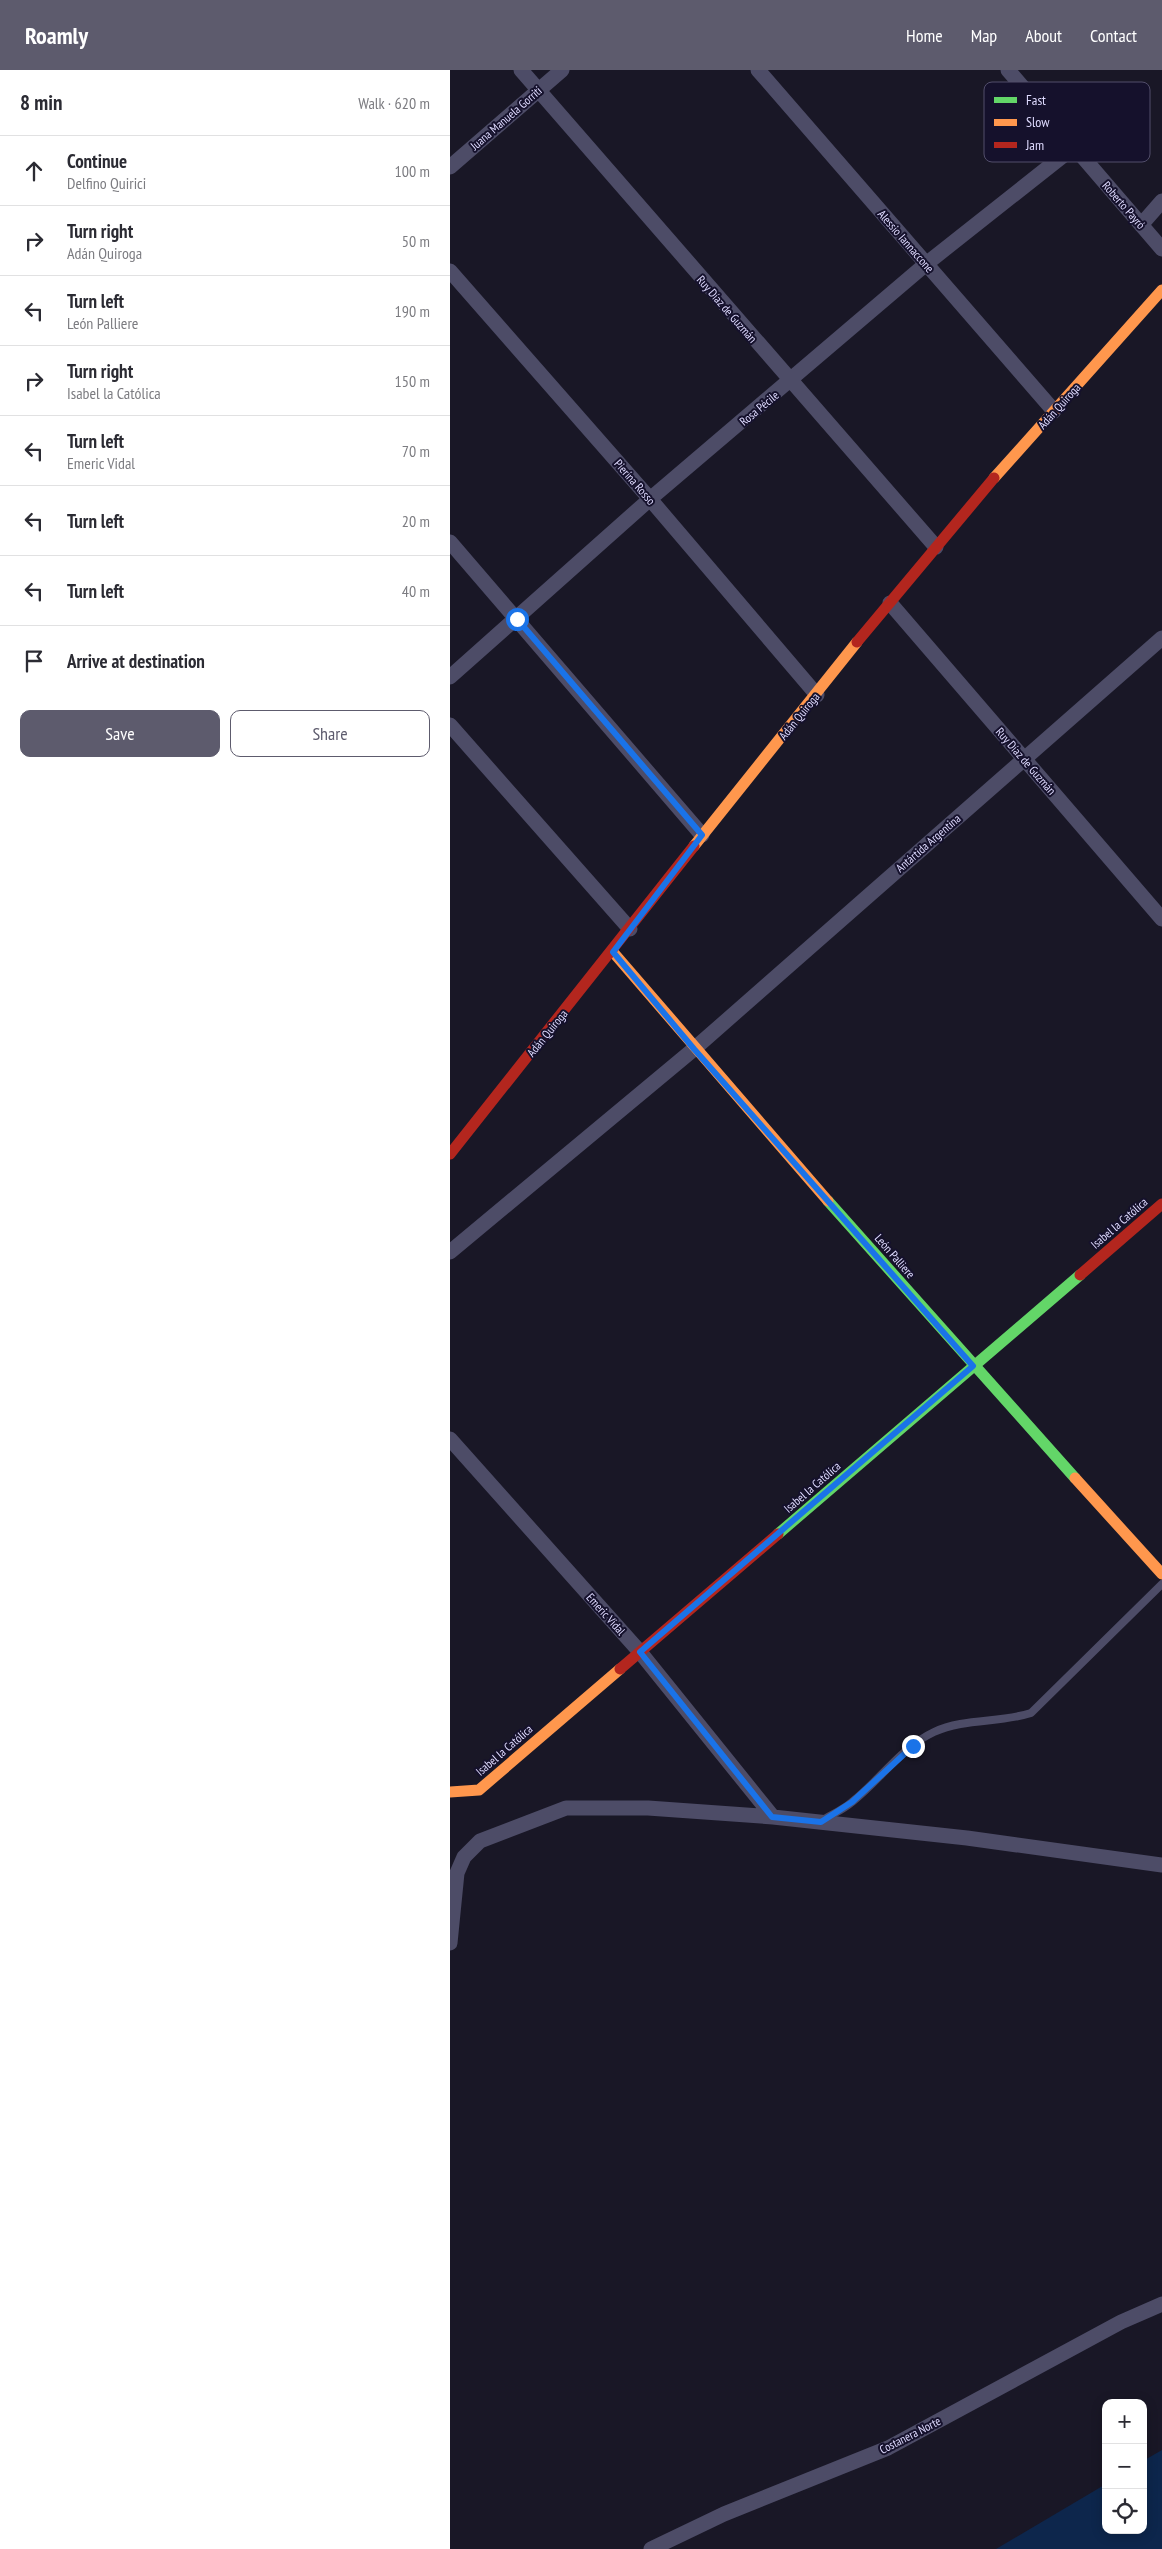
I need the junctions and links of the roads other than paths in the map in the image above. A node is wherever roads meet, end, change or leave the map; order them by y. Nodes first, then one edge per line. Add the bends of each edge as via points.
1 (521, 70) edge
2 (562, 70) edge
3 (758, 70) edge
4 (1008, 70) edge
5 (1018, 82) edge
6 (538, 90) junction
7 (1055, 162) edge
8 (1087, 162) edge
9 (450, 168) edge
10 (1162, 202) edge
11 (1142, 225) junction
12 (1162, 249) edge
13 (926, 264) junction
14 (450, 271) edge
15 (1162, 290) edge
16 (790, 382) junction
17 (1054, 411) junction
18 (650, 499) junction
19 (450, 542) edge
20 (936, 547) junction
21 (890, 603) junction
22 (517, 619) junction
23 (1162, 638) edge
24 (450, 677) edge
25 (817, 695) junction
26 (450, 725) edge
27 (1024, 759) junction
28 (702, 835) junction
29 (1162, 919) edge
30 (630, 929) junction
31 (613, 952) junction
32 (694, 1049) junction
33 (450, 1154) edge
34 (1162, 1204) edge
35 (450, 1252) edge
36 (973, 1366) junction
37 (450, 1440) edge
38 (1162, 1574) edge
39 (1162, 1584) edge
40 (640, 1652) junction
41 (450, 1792) edge
42 (772, 1817) junction
43 (821, 1822) junction
44 (1162, 1865) edge
45 (450, 1943) edge
46 (1162, 2304) edge
47 (651, 2549) edge

1 - 6 street, Ruy Díaz de Guzmán
2 - 6 street, Juana Manuela Gorriti
3 - 13 street, Alessio Iannaccone
4 - 5 street, Roberto Payró
6 - 9 street, Juana Manuela Gorriti
6 - 16 street, Ruy Díaz de Guzmán
7 - 13 street, Rosa Pécile
8 - 11 street, Roberto Payró
10 - 11 street
11 - 12 street, Roberto Payró
13 - 16 street, Rosa Pécile
13 - 17 street, Alessio Iannaccone
14 - 18 street, Pierina Rosso
15 - 17 street, Adán Quiroga
16 - 18 street, Rosa Pécile
16 - 20 street, Ruy Díaz de Guzmán
17 - 20 street, Adán Quiroga
18 - 22 street, Rosa Pécile
18 - 25 street, Pierina Rosso
19 - 22 street
20 - 21 street, Adán Quiroga
21 - 25 street, Adán Quiroga
21 - 27 street, Ruy Díaz de Guzmán
22 - 24 street, Rosa Pécile
22 - 28 street
23 - 27 street, Antártida Argentina
25 - 28 street, Adán Quiroga
26 - 30 street
27 - 29 street, Ruy Díaz de Guzmán
27 - 32 street, Antártida Argentina
28 - 30 street, Adán Quiroga
30 - 31 street, Adán Quiroga
31 - 32 street, León Palliere
31 - 33 street, Adán Quiroga
32 - 35 street
32 - 36 street, León Palliere
34 - 36 street, Isabel la Católica
36 - 38 street, León Palliere
36 - 40 street, Isabel la Católica
37 - 40 street, Emeric Vidal
39 - 43 lane via 1031,1713 950,1726 933,1732 852,1802
40 - 41 street, Isabel la Católica via 479,1790
40 - 42 street, Emeric Vidal
42 - 43 street
42 - 45 street via 648,1808 566,1808 489,1837 464,1857 457,1873
43 - 44 street
46 - 47 street, Costanera Norte via 1120,2322 888,2448 724,2514

